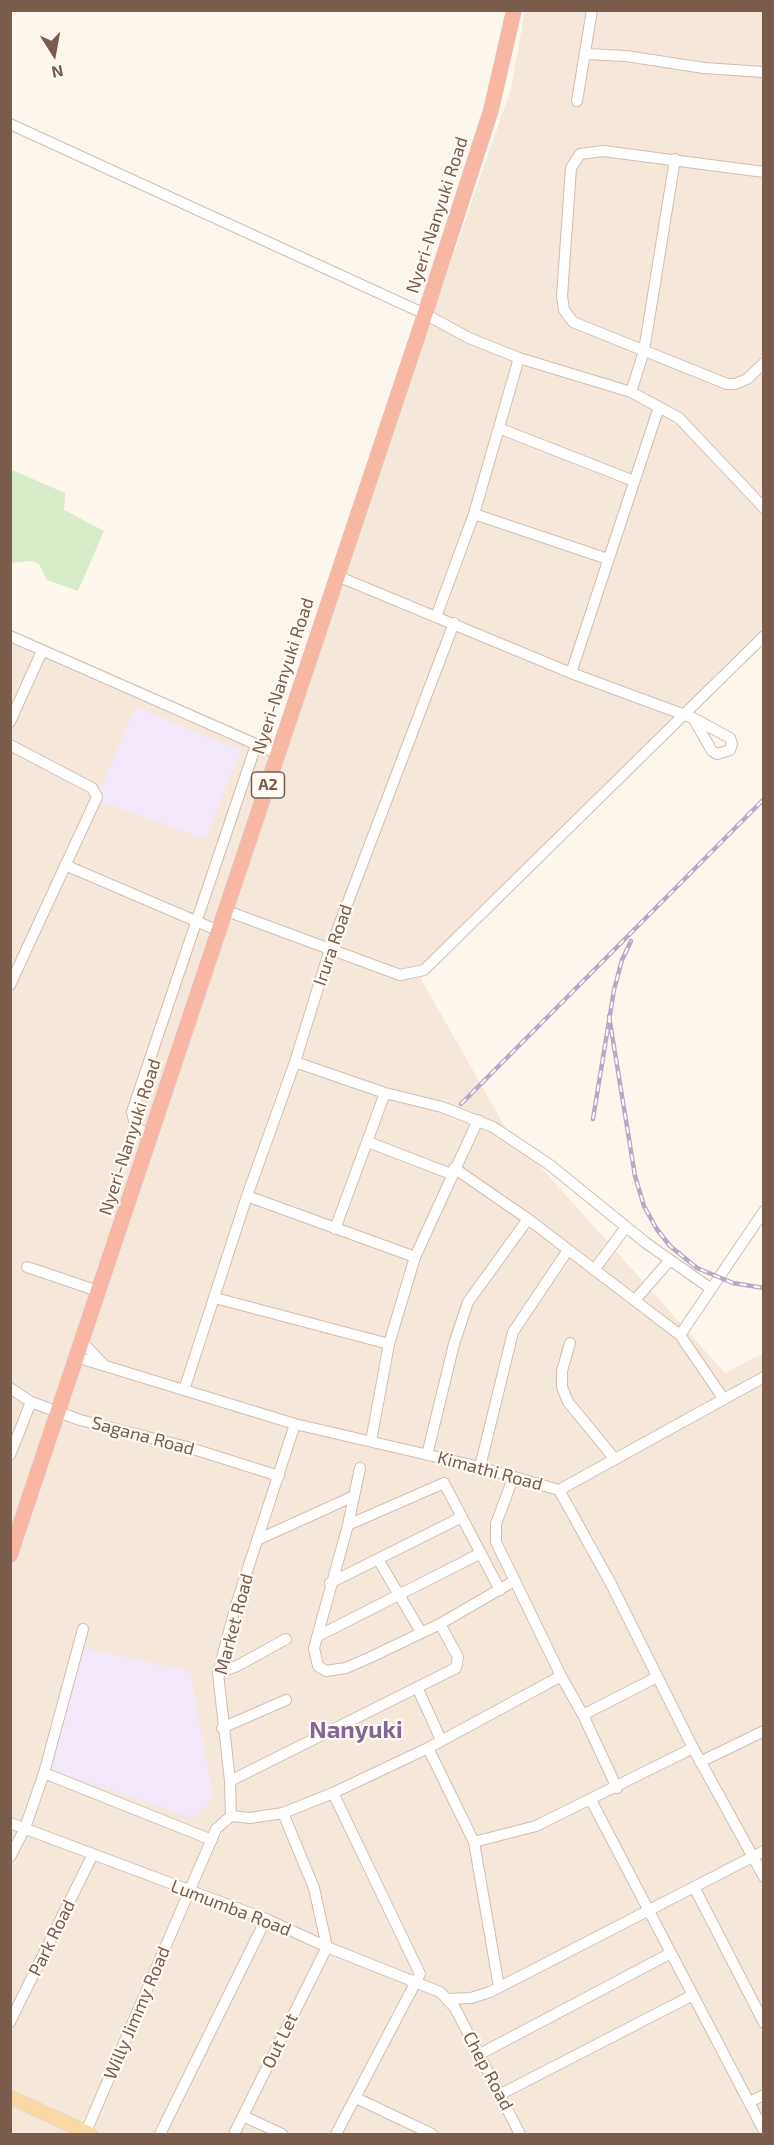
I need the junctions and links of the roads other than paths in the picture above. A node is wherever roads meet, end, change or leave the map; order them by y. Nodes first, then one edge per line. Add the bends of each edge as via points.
1 (514, 10) edge
2 (592, 10) edge
3 (586, 54) junction
4 (764, 72) edge
5 (577, 101) dead end
6 (10, 124) edge
7 (675, 159) junction
8 (764, 172) edge
9 (425, 314) junction
10 (644, 351) junction
11 (519, 358) junction
12 (764, 363) edge
13 (631, 392) junction
14 (659, 407) junction
15 (501, 429) junction
16 (634, 480) junction
17 (764, 508) edge
18 (474, 514) junction
19 (608, 559) junction
20 (337, 576) junction
21 (436, 616) junction
22 (454, 623) junction
23 (10, 636) edge
24 (764, 636) edge
25 (42, 651) junction
26 (572, 673) junction
27 (681, 716) junction
28 (693, 718) dead end
29 (10, 722) edge
30 (256, 745) junction
31 (12, 748) edge
32 (278, 754) junction
33 (229, 828) junction
34 (251, 835) junction
35 (65, 866) junction
36 (227, 911) junction
37 (197, 922) junction
38 (219, 931) junction
39 (330, 949) junction
40 (10, 985) edge
41 (295, 1062) junction
42 (385, 1093) junction
43 (478, 1120) junction
44 (151, 1134) junction
45 (368, 1142) junction
46 (452, 1171) junction
47 (247, 1196) junction
48 (764, 1210) edge
49 (528, 1219) junction
50 (626, 1227) junction
51 (335, 1229) junction
52 (568, 1250) junction
53 (415, 1257) junction
54 (670, 1260) junction
55 (27, 1267) dead end
56 (594, 1270) junction
57 (710, 1288) junction
58 (98, 1291) junction
59 (215, 1298) junction
60 (636, 1300) junction
61 (680, 1335) junction
62 (570, 1342) dead end
63 (389, 1344) junction
64 (79, 1349) junction
65 (764, 1377) edge
66 (10, 1388) edge
67 (184, 1390) junction
68 (723, 1398) junction
69 (31, 1402) junction
70 (58, 1413) junction
71 (295, 1424) junction
72 (371, 1441) junction
73 (10, 1455) edge
74 (427, 1455) junction
75 (614, 1458) junction
76 (480, 1467) junction
77 (360, 1468) dead end
78 (279, 1476) junction
79 (513, 1478) junction
80 (559, 1490) junction
81 (354, 1496) junction
82 (460, 1518) junction
83 (348, 1526) junction
84 (257, 1540) junction
85 (12, 1548) edge
86 (481, 1553) junction
87 (379, 1561) junction
88 (514, 1581) junction
89 (330, 1583) junction
90 (500, 1590) junction
91 (400, 1594) junction
92 (440, 1623) junction
93 (83, 1629) dead end
94 (421, 1632) junction
95 (318, 1636) junction
96 (286, 1640) dead end
97 (218, 1673) junction
98 (561, 1676) junction
99 (657, 1677) junction
100 (417, 1687) junction
101 (286, 1700) dead end
102 (583, 1715) junction
103 (222, 1728) junction
104 (764, 1731) edge
105 (441, 1740) junction
106 (428, 1748) junction
107 (693, 1748) junction
108 (700, 1762) junction
109 (44, 1773) junction
110 (230, 1781) junction
111 (617, 1788) junction
112 (333, 1793) junction
113 (591, 1800) junction
114 (284, 1813) junction
115 (231, 1816) junction
116 (10, 1822) edge
117 (25, 1828) junction
118 (212, 1840) junction
119 (474, 1842) junction
120 (93, 1854) junction
121 (758, 1854) edge
122 (10, 1857) edge
123 (764, 1877) edge
124 (694, 1887) junction
125 (190, 1891) junction
126 (649, 1911) junction
127 (266, 1919) junction
128 (327, 1947) junction
129 (671, 1953) junction
130 (415, 1981) junction
131 (499, 1987) junction
132 (693, 1995) junction
133 (452, 2004) junction
134 (10, 2022) edge
135 (764, 2023) edge
136 (480, 2054) junction
137 (501, 2094) junction
138 (764, 2095) edge
139 (10, 2097) edge
140 (356, 2098) junction
141 (749, 2102) junction
142 (243, 2116) junction
143 (764, 2131) edge
144 (87, 2134) edge
145 (160, 2134) edge
146 (234, 2134) edge
147 (282, 2134) edge
148 (336, 2134) edge
149 (432, 2134) edge
150 (520, 2134) edge

1 - 9 highway, Nyeri-Nanyuki Road / A2 via 491,110
2 - 3 street
3 - 4 street
3 - 5 street
6 - 9 street
7 - 8 street
7 - 10 street
7 - 10 street via 594,150 580,154 571,168 564,310 573,322
9 - 11 street via 449,329
9 - 20 highway, Nyeri-Nanyuki Road / A2
10 - 12 street via 727,384 747,379
10 - 13 street
11 - 13 street
11 - 15 street
13 - 14 street
14 - 16 street
14 - 17 street via 679,418
15 - 16 street
15 - 18 street
16 - 19 street
18 - 19 street
18 - 21 street
19 - 26 street
20 - 21 street
20 - 32 highway, Nyeri-Nanyuki Road / A2
21 - 22 street
22 - 26 street
22 - 39 street, Irura Road
23 - 25 street
24 - 27 street
25 - 29 street
25 - 30 street
26 - 27 street
27 - 28 street
27 - 39 street via 424,970 400,975
30 - 32 street
30 - 33 street
31 - 35 street via 95,791 94,804
32 - 34 highway, Nyeri-Nanyuki Road / A2
33 - 34 street
33 - 37 street
34 - 36 highway, Nyeri-Nanyuki Road / A2
35 - 37 street
35 - 40 street
36 - 38 highway, Nyeri-Nanyuki Road / A2
36 - 39 street
37 - 38 street
37 - 44 street via 132,1112 136,1130
38 - 44 highway, Nyeri-Nanyuki Road / A2
39 - 41 street, Irura Road
41 - 42 street
41 - 47 street, Irura Road
42 - 43 street
42 - 45 street
43 - 46 street
43 - 50 street via 550,1165
44 - 58 highway, Nyeri-Nanyuki Road / A2
45 - 46 street
45 - 51 street
46 - 49 street
46 - 53 street
47 - 51 street
47 - 59 street, Irura Road
48 - 57 street
49 - 52 street
49 - 74 street via 468,1302
50 - 54 street
50 - 56 street
51 - 53 street
52 - 56 street
52 - 76 street via 513,1332
53 - 63 street
54 - 57 street
54 - 60 street
55 - 58 street
56 - 60 street
57 - 61 street
58 - 64 highway, Nyeri-Nanyuki Road / A2
59 - 63 street
59 - 67 street, Irura Road
60 - 61 street
61 - 68 street
62 - 75 street via 562,1387 568,1402
63 - 72 street
64 - 67 street, Kimathi Road via 103,1364
64 - 70 highway, Nyeri-Nanyuki Road / A2
65 - 68 street
66 - 69 street, Sagana Road
67 - 71 street, Kimathi Road
68 - 75 street
69 - 70 street, Sagana Road
69 - 73 street
70 - 78 street, Sagana Road
70 - 85 highway, Nyeri-Nanyuki Road / A2
71 - 72 street, Kimathi Road
71 - 78 street, Market Road
72 - 74 street, Kimathi Road
74 - 76 street, Kimathi Road
75 - 80 street
76 - 79 street, Kimathi Road
77 - 81 street
78 - 84 street, Market Road
79 - 80 street, Kimathi Road
79 - 88 street via 495,1534 498,1550
80 - 99 street, Kimathi Road
81 - 83 street
81 - 84 street
82 - 83 street via 443,1483
82 - 86 street
82 - 87 street
83 - 89 street
84 - 97 street, Market Road
86 - 90 street
86 - 91 street
87 - 89 street
87 - 91 street
88 - 90 street
88 - 98 street
89 - 95 street
90 - 92 street
91 - 94 street
91 - 95 street
92 - 94 street
92 - 100 street via 458,1657 458,1665
93 - 109 street
94 - 95 street via 331,1672 318,1666 314,1648
96 - 97 street
97 - 103 street, Market Road
98 - 102 street
98 - 105 street
99 - 102 street
99 - 107 street, Kimathi Road
100 - 105 street
100 - 110 street
101 - 103 street
102 - 111 street
103 - 110 street, Market Road
104 - 108 street
105 - 106 street
106 - 112 street
106 - 119 street
107 - 108 street, Kimathi Road
107 - 111 street
108 - 121 street, Kimathi Road
109 - 117 street
109 - 118 street
110 - 115 street, Market Road
111 - 113 street
112 - 114 street
112 - 130 street via 418,1966 420,1974
113 - 119 street via 529,1829
113 - 126 street
114 - 115 street via 250,1818
114 - 128 street via 314,1888
115 - 118 street via 216,1829
116 - 117 street, Lumumba Road
117 - 120 street, Lumumba Road
117 - 122 street
118 - 125 street
119 - 131 street
120 - 125 street, Lumumba Road
120 - 134 street, Park Road
121 - 123 street, Kimathi Road
121 - 124 street
124 - 126 street
124 - 135 street
125 - 127 street, Lumumba Road
125 - 144 street, Willy Jimmy Road
126 - 129 street
126 - 131 street
127 - 128 street, Lumumba Road
127 - 145 street
128 - 130 street, Lumumba Road
128 - 142 street, Out Let
129 - 132 street
129 - 136 street
130 - 133 street, Lumumba Road via 440,1992
130 - 140 street
131 - 133 street
132 - 137 street
132 - 141 street
133 - 136 street, Chep Road
136 - 137 street, Chep Road
137 - 150 street, Chep Road
138 - 141 street
139 - 144 main road
140 - 148 street
140 - 149 street
141 - 143 street
142 - 146 street, Out Let
142 - 147 street

